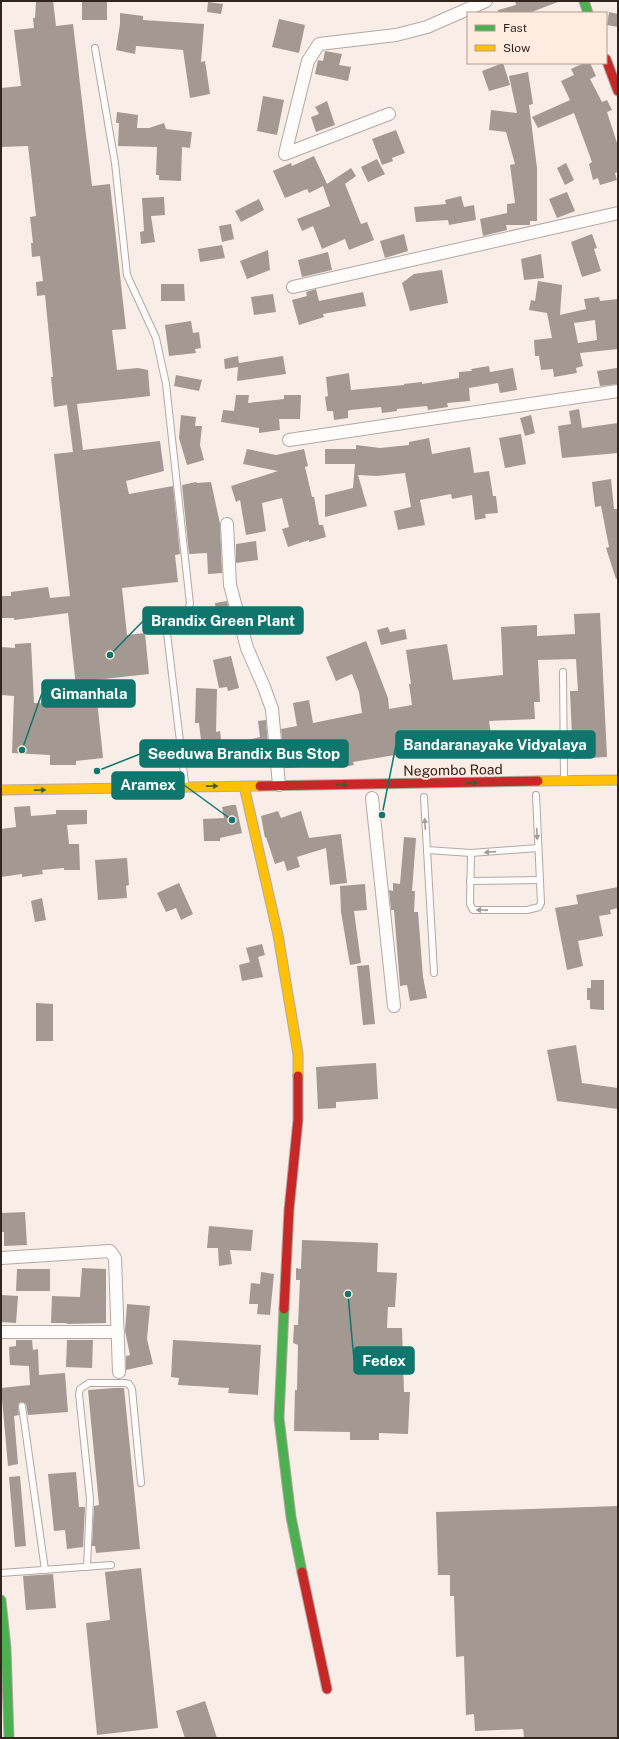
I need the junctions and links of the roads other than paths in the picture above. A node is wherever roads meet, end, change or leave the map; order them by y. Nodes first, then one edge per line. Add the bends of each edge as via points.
1 (486, 1) edge
2 (584, 1) edge
3 (588, 12) edge
4 (95, 48) dead end
5 (610, 62) edge
6 (618, 91) edge
7 (389, 114) dead end
8 (618, 213) edge
9 (293, 287) dead end
10 (618, 391) edge
11 (289, 440) dead end
12 (227, 524) dead end
13 (563, 672) dead end
14 (618, 780) edge
15 (564, 781) junction
16 (244, 786) junction
17 (278, 786) junction
18 (186, 787) junction
19 (1, 790) edge
20 (536, 796) dead end
21 (424, 797) dead end
22 (368, 798) joint
23 (384, 798) dead end
24 (538, 848) junction
25 (427, 850) junction
26 (471, 853) junction
27 (540, 880) junction
28 (470, 881) junction
29 (434, 973) dead end
30 (394, 1006) dead end
31 (1, 1258) edge
32 (1, 1332) edge
33 (118, 1332) junction
34 (119, 1372) dead end
35 (22, 1406) dead end
36 (141, 1483) dead end
37 (111, 1565) dead end
38 (87, 1567) junction
39 (46, 1570) junction
40 (1, 1573) edge
41 (1, 1600) edge
42 (327, 1689) dead end
43 (9, 1738) edge

1 - 7 street via 427,27 408,32 319,44 308,61 285,154
2 - 3 main road
4 - 18 lane via 115,163 127,276 156,338 166,384 190,604 186,614 169,624 167,633
5 - 6 main road
8 - 9 street
10 - 11 street
12 - 17 street via 230,585 247,648 272,709
13 - 15 lane
14 - 15 main road, Negombo Road
17 -> 15 main road, Negombo Road
16 - 17 main road, Negombo Road
18 -> 16 main road, Negombo Road
16 - 42 main road via 278,935 298,1054 298,1120 289,1210 279,1418 291,1517
19 -> 18 main road, Negombo Road
20 -> 24 lane
25 -> 21 lane
22 - 23 main road
22 - 30 street
24 -> 26 lane
24 - 27 lane
25 - 26 lane
25 - 29 lane
26 - 28 lane
27 - 28 lane
27 -> 28 lane via 541,903 536,909 479,910 474,910 470,904
31 - 33 street via 110,1251 115,1258
32 - 33 street
33 - 34 street
35 - 39 lane
36 - 38 lane via 132,1389 125,1383 84,1385 79,1394 90,1499
37 - 38 lane
38 - 39 lane
39 - 40 lane
41 - 43 main road via 6,1648

